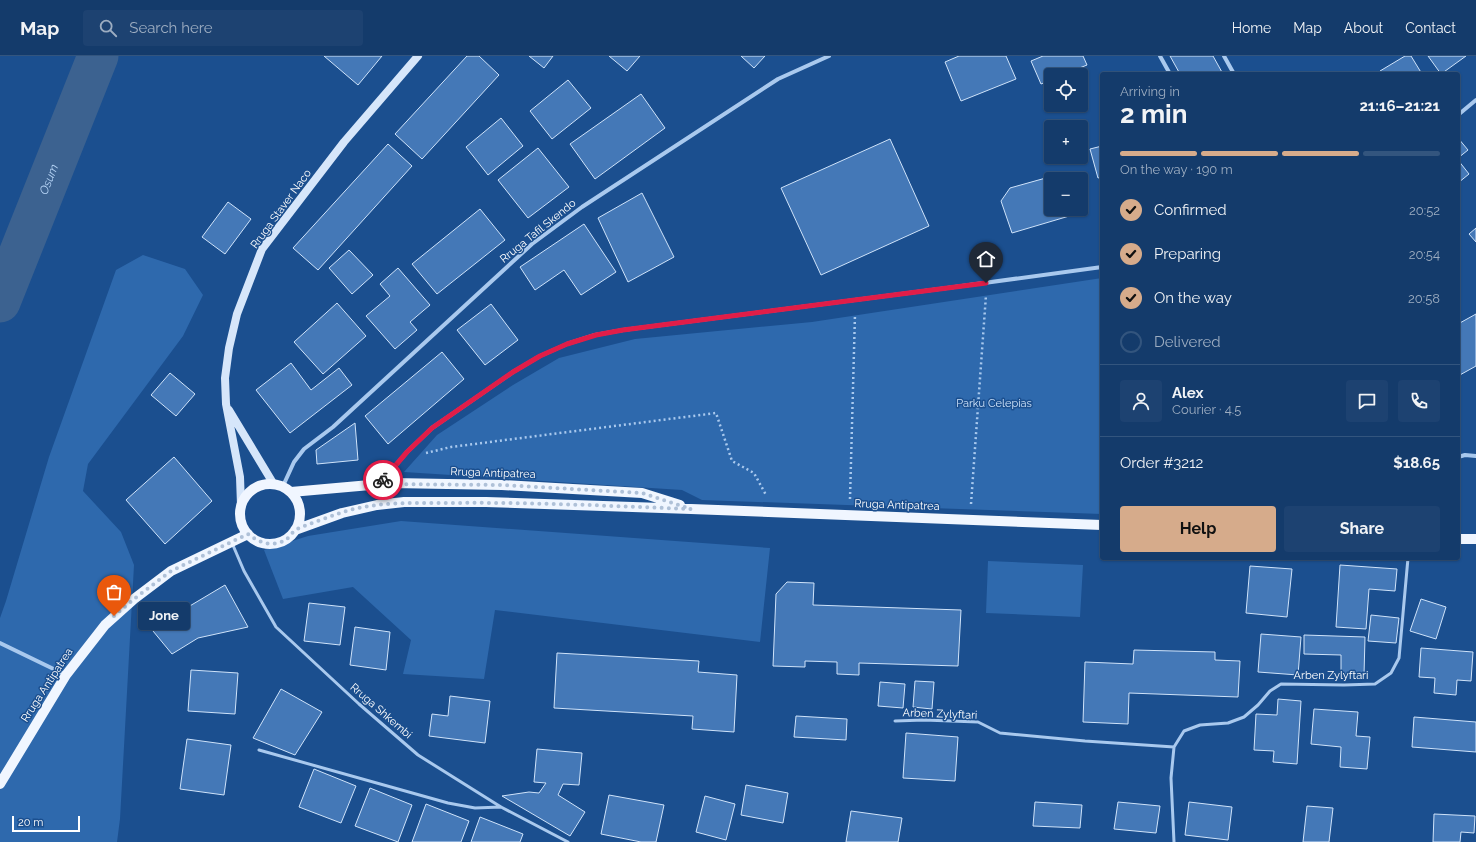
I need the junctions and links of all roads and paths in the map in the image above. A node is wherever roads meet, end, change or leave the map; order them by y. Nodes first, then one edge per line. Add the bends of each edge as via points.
1 (418, 56) edge
2 (829, 56) edge
3 (1160, 56) edge
4 (1224, 56) edge
5 (1169, 72) edge
6 (1233, 72) edge
7 (1476, 100) edge
8 (1460, 113) edge
9 (1100, 267) edge
10 (986, 283) junction
11 (855, 300) junction
12 (226, 404) junction
13 (1460, 456) edge
14 (1476, 456) edge
15 (401, 460) junction
16 (380, 484) junction
17 (282, 487) junction
18 (241, 505) junction
19 (691, 509) junction
20 (775, 513) junction
21 (850, 515) junction
22 (970, 520) junction
23 (1100, 525) edge
24 (295, 530) junction
25 (248, 534) junction
26 (1460, 539) edge
27 (1476, 540) edge
28 (232, 542) junction
29 (1408, 560) edge
30 (0, 643) edge
31 (66, 674) junction
32 (895, 721) dead end
33 (1174, 747) junction
34 (259, 750) dead end
35 (0, 784) edge
36 (501, 807) junction
37 (568, 842) edge
38 (1174, 842) edge

1 - 12 main road, Rruga Staver Naco via 344,142 262,249 237,314 229,348 225,378
2 - 17 street, Rruga Tafil Skendo via 778,79 582,207 532,244 333,427 304,449 294,462
3 - 5 street
4 - 6 street
7 - 8 street
9 - 10 street
10 - 11 street
10 - 22 path
11 - 15 street via 623,330 567,344 513,372 432,428
11 - 21 path
12 - 17 main road, Rruga Staver Naco
12 - 18 main road, Rruga Staver Naco via 240,477
13 - 14 street
15 - 16 street
15 - 20 path via 451,447 716,413 732,461 754,473
16 - 17 main road, Rruga Antipatrea
16 - 19 main road, Rruga Antipatrea via 502,485 642,493
17 - 18 main road, Rruga Antipatrea via 262,484 253,488
17 - 24 main road via 298,501 299,522
18 - 25 main road via 242,526
19 - 20 main road, Rruga Antipatrea
19 - 24 main road, Rruga Antipatrea via 404,502 342,513
20 - 21 main road, Rruga Antipatrea
21 - 22 main road, Rruga Antipatrea
22 - 23 main road, Rruga Antipatrea
24 - 25 main road, Rruga Antipatrea via 285,540 266,544
25 - 28 main road, Rruga Antipatrea
26 - 27 main road
28 - 31 main road, Rruga Antipatrea via 171,571 134,599 104,625
28 - 36 lane, Rruga Shkembi via 244,571 276,627 418,755
29 - 33 lane, Arben Zylyftari via 1399,658 1391,673 1375,684 1281,684 1244,716 1228,723 1200,725 1184,731
30 - 31 street
31 - 35 main road, Rruga Antipatrea
32 - 33 lane, Arben Zylyftari via 978,722 1000,733
33 - 38 lane, Arben Zylyftari via 1171,778
34 - 36 lane via 448,803 475,808
36 - 37 lane, Rruga Shkembi

